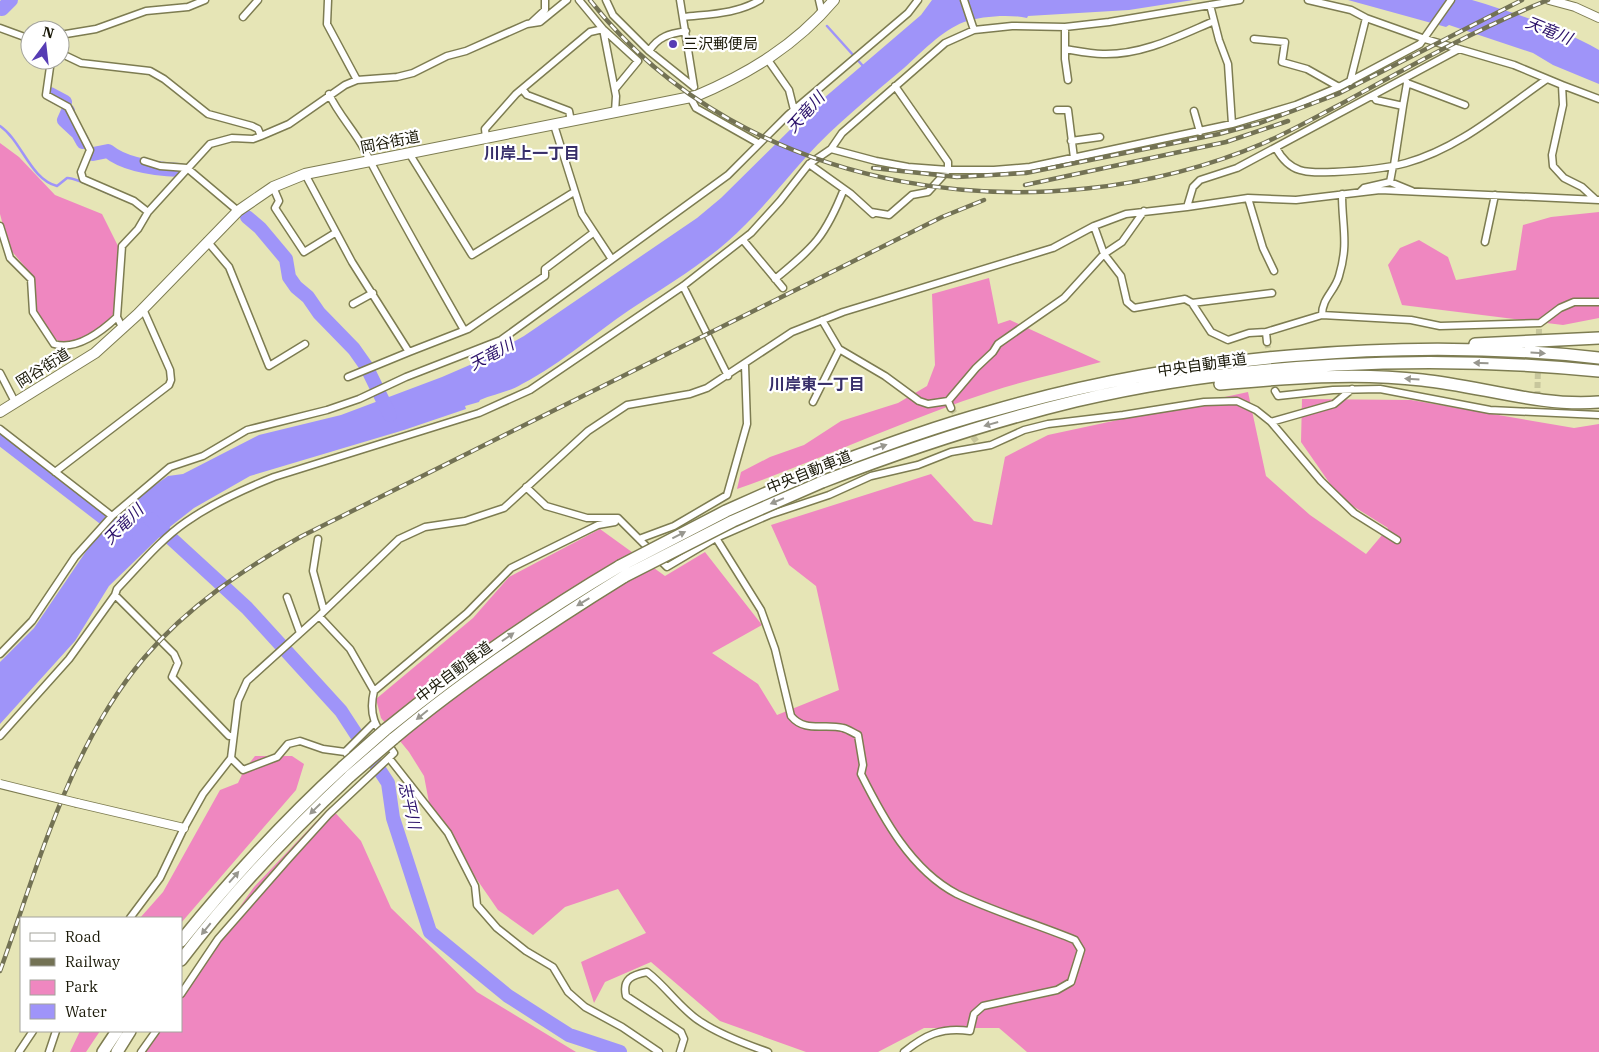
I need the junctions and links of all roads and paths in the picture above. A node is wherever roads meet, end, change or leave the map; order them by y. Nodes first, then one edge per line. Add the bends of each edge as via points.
1 (206, 0) edge
2 (258, 0) edge
3 (328, 0) edge
4 (545, 0) edge
5 (567, 0) edge
6 (580, 0) edge
7 (606, 0) edge
8 (680, 0) edge
9 (760, 0) edge
10 (819, 0) edge
11 (834, 0) edge
12 (918, 0) edge
13 (964, 0) edge
14 (1240, 0) edge
15 (1308, 0) edge
16 (1451, 0) edge
17 (1549, 0) edge
18 (1210, 5) junction
19 (822, 14) junction
20 (243, 17) dead end
21 (684, 17) junction
22 (1366, 18) junction
23 (1599, 18) edge
24 (1214, 21) junction
25 (531, 23) junction
26 (973, 27) junction
27 (1065, 27) junction
28 (0, 28) edge
29 (602, 29) junction
30 (686, 31) junction
31 (70, 33) edge
32 (20, 35) edge
33 (1427, 37) junction
34 (1254, 38) dead end
35 (1065, 49) junction
36 (1459, 49) junction
37 (649, 51) junction
38 (70, 58) edge
39 (768, 60) junction
40 (50, 70) edge
41 (1547, 79) junction
42 (356, 80) junction
43 (1068, 80) dead end
44 (1406, 81) junction
45 (1350, 82) junction
46 (1562, 85) junction
47 (895, 86) junction
48 (1339, 87) junction
49 (522, 89) junction
50 (615, 89) junction
51 (693, 93) junction
52 (329, 94) junction
53 (1373, 95) junction
54 (1599, 99) edge
55 (1465, 105) dead end
56 (1403, 106) junction
57 (794, 110) junction
58 (1057, 110) dead end
59 (1194, 111) dead end
60 (615, 112) junction
61 (571, 121) junction
62 (1232, 124) junction
63 (554, 125) junction
64 (1200, 132) junction
65 (261, 136) junction
66 (1100, 137) dead end
67 (486, 138) junction
68 (1071, 141) junction
69 (758, 143) junction
70 (830, 148) junction
71 (1276, 148) junction
72 (409, 153) junction
73 (1074, 158) junction
74 (144, 161) dead end
75 (369, 161) junction
76 (809, 164) junction
77 (1393, 166) junction
78 (187, 168) junction
79 (948, 170) junction
80 (305, 174) junction
81 (1390, 182) junction
82 (272, 187) junction
83 (844, 189) junction
84 (574, 192) junction
85 (1414, 192) junction
86 (1359, 193) junction
87 (1342, 194) junction
88 (1495, 195) junction
89 (1248, 198) junction
90 (1597, 200) edge
91 (1187, 208) junction
92 (238, 211) junction
93 (1144, 211) junction
94 (148, 212) junction
95 (0, 226) edge
96 (1094, 226) junction
97 (335, 233) junction
98 (593, 233) junction
99 (743, 240) junction
100 (207, 241) junction
101 (1485, 242) dead end
102 (1104, 254) junction
103 (611, 258) junction
104 (1274, 271) dead end
105 (775, 279) junction
106 (683, 286) junction
107 (783, 288) dead end
108 (373, 293) junction
109 (1272, 293) dead end
110 (1599, 302) edge
111 (1192, 303) junction
112 (353, 304) dead end
113 (143, 308) junction
114 (1322, 315) junction
115 (117, 317) junction
116 (822, 320) junction
117 (122, 329) junction
118 (464, 330) junction
119 (1266, 332) junction
120 (1599, 338) edge
121 (1267, 342) tunnel mouth
122 (305, 344) dead end
123 (839, 350) junction
124 (409, 352) junction
125 (1599, 358) edge
126 (745, 365) junction
127 (1599, 371) edge
128 (0, 373) edge
129 (728, 376) junction
130 (348, 377) dead end
131 (1352, 389) junction
132 (1275, 392) dead end
133 (948, 401) junction
134 (15, 402) junction
135 (813, 402) dead end
136 (1599, 402) edge
137 (951, 408) tunnel mouth
138 (0, 412) edge
139 (1599, 415) edge
140 (1009, 419) junction
141 (1271, 422) junction
142 (0, 429) edge
143 (902, 439) junction
144 (55, 472) junction
145 (526, 487) junction
146 (112, 516) junction
147 (624, 524) junction
148 (716, 538) junction
149 (318, 540) dead end
150 (639, 540) junction
151 (1398, 540) dead end
152 (623, 571) junction
153 (114, 596) junction
154 (287, 597) dead end
155 (324, 611) junction
156 (319, 616) junction
157 (300, 633) junction
158 (0, 654) edge
159 (374, 691) junction
160 (374, 723) junction
161 (0, 736) edge
162 (233, 736) junction
163 (345, 752) junction
164 (230, 758) junction
165 (389, 758) junction
166 (346, 771) junction
167 (366, 777) junction
168 (0, 784) edge
169 (184, 828) junction
170 (131, 917) edge
171 (182, 940) edge
172 (182, 959) edge
173 (182, 993) edge
174 (32, 1032) edge
175 (56, 1032) edge
176 (116, 1032) edge
177 (129, 1032) edge
178 (155, 1032) edge
179 (19, 1052) edge
180 (49, 1052) edge
181 (103, 1052) edge
182 (117, 1052) edge
183 (141, 1052) edge
184 (659, 1052) edge
185 (680, 1052) edge
186 (768, 1052) edge
187 (904, 1052) edge

1 - 31 street via 188,8 146,11 96,29
2 - 20 street
3 - 42 street via 327,24
4 - 25 street via 545,10
5 - 25 street via 540,22
6 - 29 street
7 - 37 street via 613,15
8 - 21 street
9 - 21 street via 731,12
10 - 19 street
11 - 19 main road, 岡谷街道
12 - 57 street via 908,13
13 - 26 street
14 - 18 street
15 - 22 street via 1351,10
16 - 33 street
17 - 23 street
18 - 24 street
18 - 27 street
19 - 39 main road, 岡谷街道 via 792,43
21 - 30 street
22 - 33 street
22 - 45 street
24 - 35 street via 1142,49 1104,54
24 - 62 street via 1228,64
25 - 42 street via 413,73
26 - 27 street
26 - 47 street via 945,43
27 - 35 street
28 - 32 street
29 - 49 street via 590,32
29 - 50 street
29 - 50 street via 638,62
30 - 37 street via 665,34
30 - 51 street
33 - 36 street
33 - 45 street via 1420,44
34 - 48 street via 1284,42 1282,62 1307,70
35 - 43 street
36 - 41 street via 1514,65
36 - 44 street
37 - 51 street
38 - 65 street via 81,63 150,71 208,114 252,126
39 - 51 main road, 岡谷街道 via 749,72
39 - 57 street via 788,90
40 - 94 street via 46,95 68,107 90,150 81,172 83,179 134,201
41 - 46 street
41 - 77 street via 1473,132 1407,163
42 - 52 street
44 - 53 street
44 - 55 street
44 - 56 street
45 - 48 street
46 - 54 street
46 - 90 street via 1553,166 1564,178
47 - 70 street via 842,133
47 - 79 street via 948,162
48 - 62 street via 1296,105
49 - 61 street via 527,95 569,111
49 - 67 street via 485,129
50 - 60 street
51 - 60 main road, 岡谷街道
51 - 69 street via 696,108
52 - 65 street via 289,124
52 - 75 street via 357,136
53 - 56 street via 1376,100
53 - 71 street
56 - 77 street
57 - 69 street
58 - 68 street via 1068,110
59 - 64 street
60 - 61 main road, 岡谷街道
61 - 63 main road, 岡谷街道
62 - 64 street
63 - 67 main road, 岡谷街道
63 - 84 street
64 - 73 street
65 - 78 street via 232,138 210,144
66 - 68 street
67 - 72 main road, 岡谷街道
68 - 73 street
69 - 103 street via 728,175
70 - 76 street
70 - 79 street via 884,162
71 - 77 street via 1282,160 1303,171 1362,171
71 - 91 street via 1237,168 1200,180 1193,187
72 - 75 main road, 岡谷街道
72 - 84 street via 472,255
73 - 79 street via 1030,167
74 - 78 street
75 - 80 main road, 岡谷街道
75 - 118 street
76 - 83 street
76 - 99 street
77 - 81 street
78 - 92 street
78 - 94 street
79 - 83 street via 928,192 912,195 889,214 873,214
80 - 82 main road, 岡谷街道
80 - 97 street
81 - 85 street
81 - 86 street via 1364,188
82 - 92 main road, 岡谷街道
82 - 97 street via 279,201 275,208 304,252
83 - 105 street via 832,220 812,248
84 - 98 street
85 - 86 street via 1380,190
85 - 88 street
86 - 87 street
87 - 89 street via 1296,200
87 - 114 street via 1346,250 1339,280 1325,298
88 - 90 street
88 - 101 street
89 - 91 street
89 - 104 street via 1263,248
91 - 93 street
92 - 100 main road, 岡谷街道
93 - 96 street
93 - 102 street via 1122,242
94 - 115 street via 122,246
95 - 115 street via 10,258 30,279 33,312 54,344 73,346
96 - 102 street
96 - 116 street via 1044,251
97 - 108 street
98 - 103 street
98 - 118 street via 545,269 545,276
99 - 105 street
99 - 106 street
100 - 113 main road, 岡谷街道
100 - 122 street via 230,267 269,366
102 - 111 street via 1121,276 1127,302 1134,308 1186,299
102 - 133 street via 1064,298 998,344
103 - 146 street via 501,340 406,376 351,402 247,430 203,456 170,467
105 - 107 street
106 - 129 street
106 - 153 street via 530,390 504,403 274,477 218,503 165,539
108 - 112 street
108 - 124 street
109 - 111 street
110 - 114 street via 1574,302 1560,308 1540,326 1440,326 1411,320
111 - 119 street via 1211,332 1222,338 1228,340 1249,333
113 - 117 main road, 岡谷街道
113 - 144 street via 170,370 169,385
114 - 119 street
115 - 117 street
116 - 123 street
116 - 126 street via 792,332
117 - 134 main road, 岡谷街道 via 95,353
118 - 124 street
119 - 121 street
120 - 143 highway via 1336,349 1178,365 1034,394 952,419
123 - 133 street via 885,376 919,401 928,404
123 - 135 street
124 - 130 street
143 -> 125 highway, 中央自動車道 via 992,410 1077,389 1162,373 1254,361 1432,351 1502,351
126 - 129 street
126 - 150 street via 747,424 728,495 674,526
127 -> 140 highway, 中央自動車道 via 1462,363 1323,367 1129,391
128 - 134 street
129 - 145 street via 690,394 627,405 616,410
131 - 132 street via 1278,396
131 - 139 street via 1406,393 1490,410 1536,409
131 - 141 street via 1334,404
133 - 137 street
134 - 138 main road, 岡谷街道
136 -> 140 highway via 1545,399 1419,379 1315,377 1168,391
140 -> 152 highway, 中央自動車道, bridge via 904,450 822,482
141 - 148 street via 1247,404 1237,401 1204,402 1048,424 918,465 871,476
141 - 151 street via 1321,481 1354,513
142 - 144 street
152 -> 143 highway, 中央自動車道, bridge via 726,511 818,470
144 - 146 street
145 - 147 street via 546,506 587,518 618,518
145 - 155 street via 504,508 465,521 425,527 399,539
146 - 158 street via 75,558 32,621
147 - 150 street
147 - 159 street via 598,525 511,568 467,613
148 - 150 street via 667,567
148 - 187 street via 761,610 775,649 791,716 797,723 809,727 844,728 858,735 863,765 861,774 898,838 922,866 957,893 1075,940 1081,950 1071,982 1057,990 984,1006 974,1014 970,1031 939,1031 923,1037
149 - 155 street via 313,570
152 -> 166 highway, 中央自動車道, bridge via 483,668 393,739
166 -> 152 highway, 中央自動車道, bridge via 385,730 448,680 528,623
153 - 161 street via 69,659
153 - 162 street via 174,654 178,663 172,677 229,736
154 - 157 street
155 - 156 street
156 - 157 street
156 - 159 street via 350,649
157 - 162 street via 247,681 238,701
159 - 160 street via 371,704
160 - 163 street
160 - 165 street via 394,753
162 - 164 street
163 - 164 street via 300,742 288,744 277,757 243,770
163 - 167 street
164 - 169 street via 203,794
165 - 167 street
165 - 184 street via 448,833 475,886 477,905 484,914 526,951 553,967 568,992 585,1007
171 -> 166 highway, 中央自動車道 via 278,829
166 -> 172 highway, 中央自動車道 via 249,878
167 - 173 street via 218,939
168 - 169 street, bridge
169 - 170 street via 160,878
174 - 179 street
175 - 180 street
176 - 181 highway
177 - 182 highway
178 - 183 street
185 - 186 street via 684,1039 681,1032 626,996 624,988 634,974 647,972 700,1022

